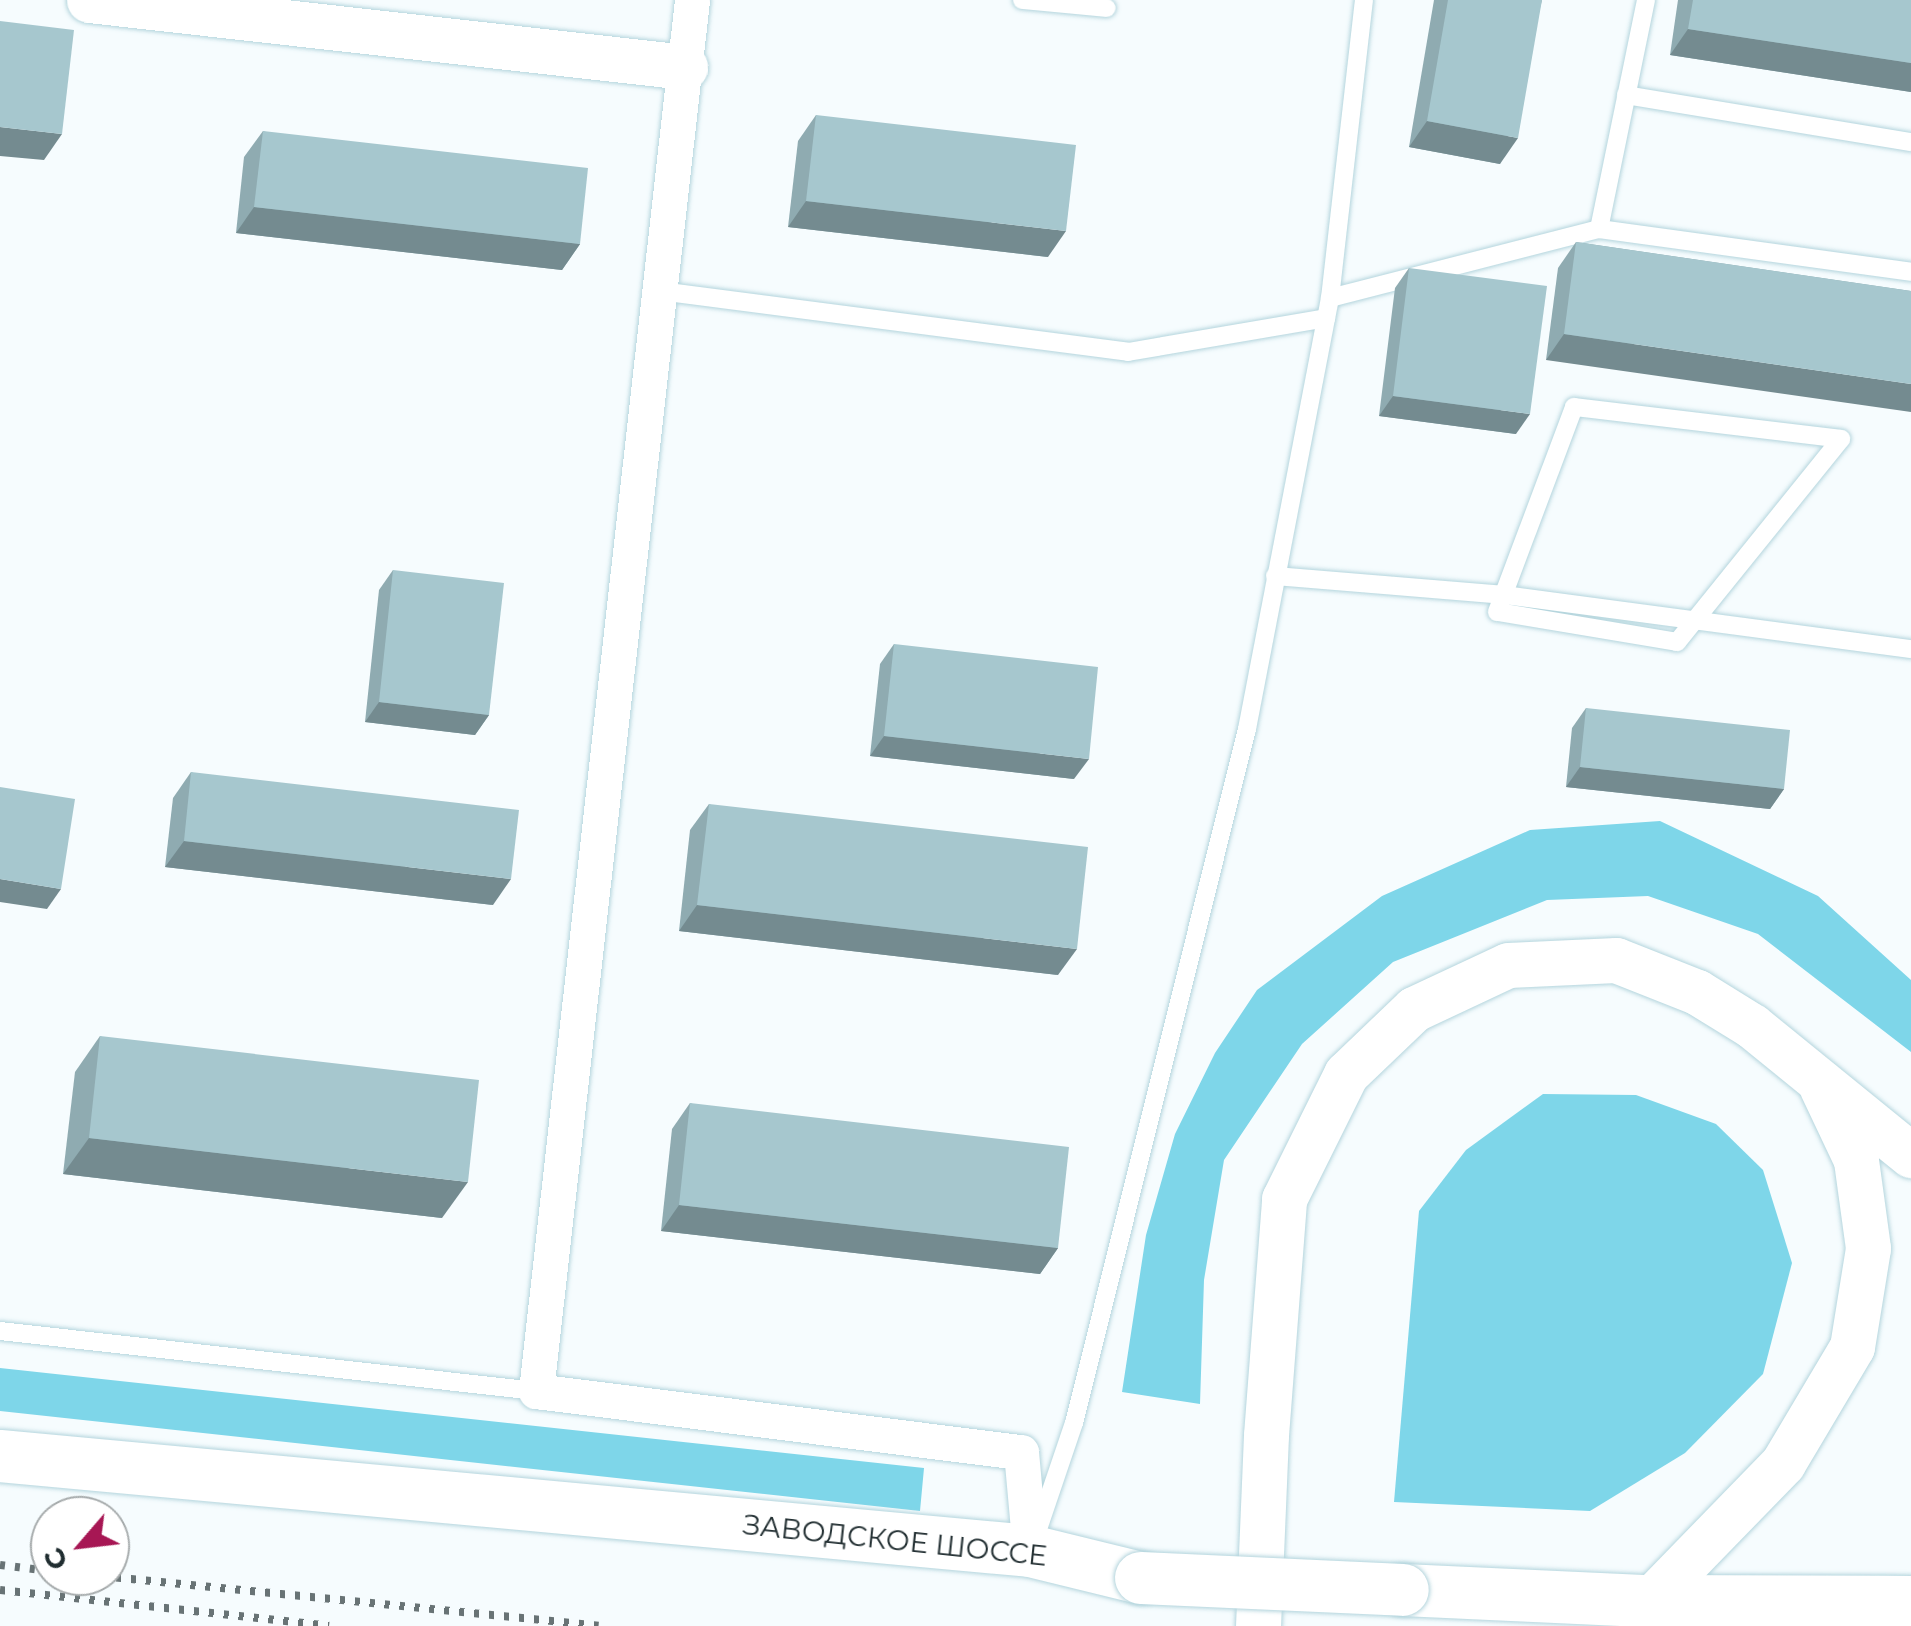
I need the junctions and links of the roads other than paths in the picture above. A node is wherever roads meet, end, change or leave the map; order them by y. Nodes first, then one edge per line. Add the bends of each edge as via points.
1 (89, 0) edge
2 (692, 0) edge
3 (1022, 0) edge
4 (1364, 0) edge
5 (1646, 0) edge
6 (1107, 8) dead end
7 (685, 66) junction
8 (1626, 95) junction
9 (1911, 142) edge
10 (1599, 228) junction
11 (1911, 272) edge
12 (660, 292) junction
13 (1330, 298) junction
14 (1326, 318) junction
15 (1275, 576) junction
16 (1504, 595) junction
17 (1911, 649) edge
18 (1816, 1077) junction
19 (1911, 1155) edge
20 (0, 1331) edge
21 (536, 1392) junction
22 (0, 1456) edge
23 (1030, 1551) junction
24 (1649, 1601) junction
25 (1911, 1602) edge
26 (1258, 1626) edge

1 - 7 street
2 - 7 street
3 - 6 lane
4 - 13 lane
5 - 8 lane
7 - 12 street
8 - 9 lane
8 - 10 lane
10 - 11 lane
10 - 13 lane
12 - 14 lane via 1128,352
12 - 21 street
13 - 14 lane
14 - 15 lane
15 - 16 lane
15 - 23 lane via 1246,729 1079,1404
16 - 16 lane via 1574,406 1841,440 1677,642 1497,612
16 - 17 lane
18 - 19 street
18 - 24 street via 1856,1160 1868,1248 1852,1347 1782,1463
18 - 26 street via 1697,992 1616,960 1508,966 1414,1009 1346,1074 1284,1198
20 - 21 lane
21 - 23 street via 1021,1452
22 - 23 main road, ЗАВОДСКОЕ ШОССЕ
23 - 24 main road, ЗАВОДСКОЕ ШОССЕ, bridge via 1141,1578
24 - 25 main road, ЗАВОДСКОЕ ШОССЕ

